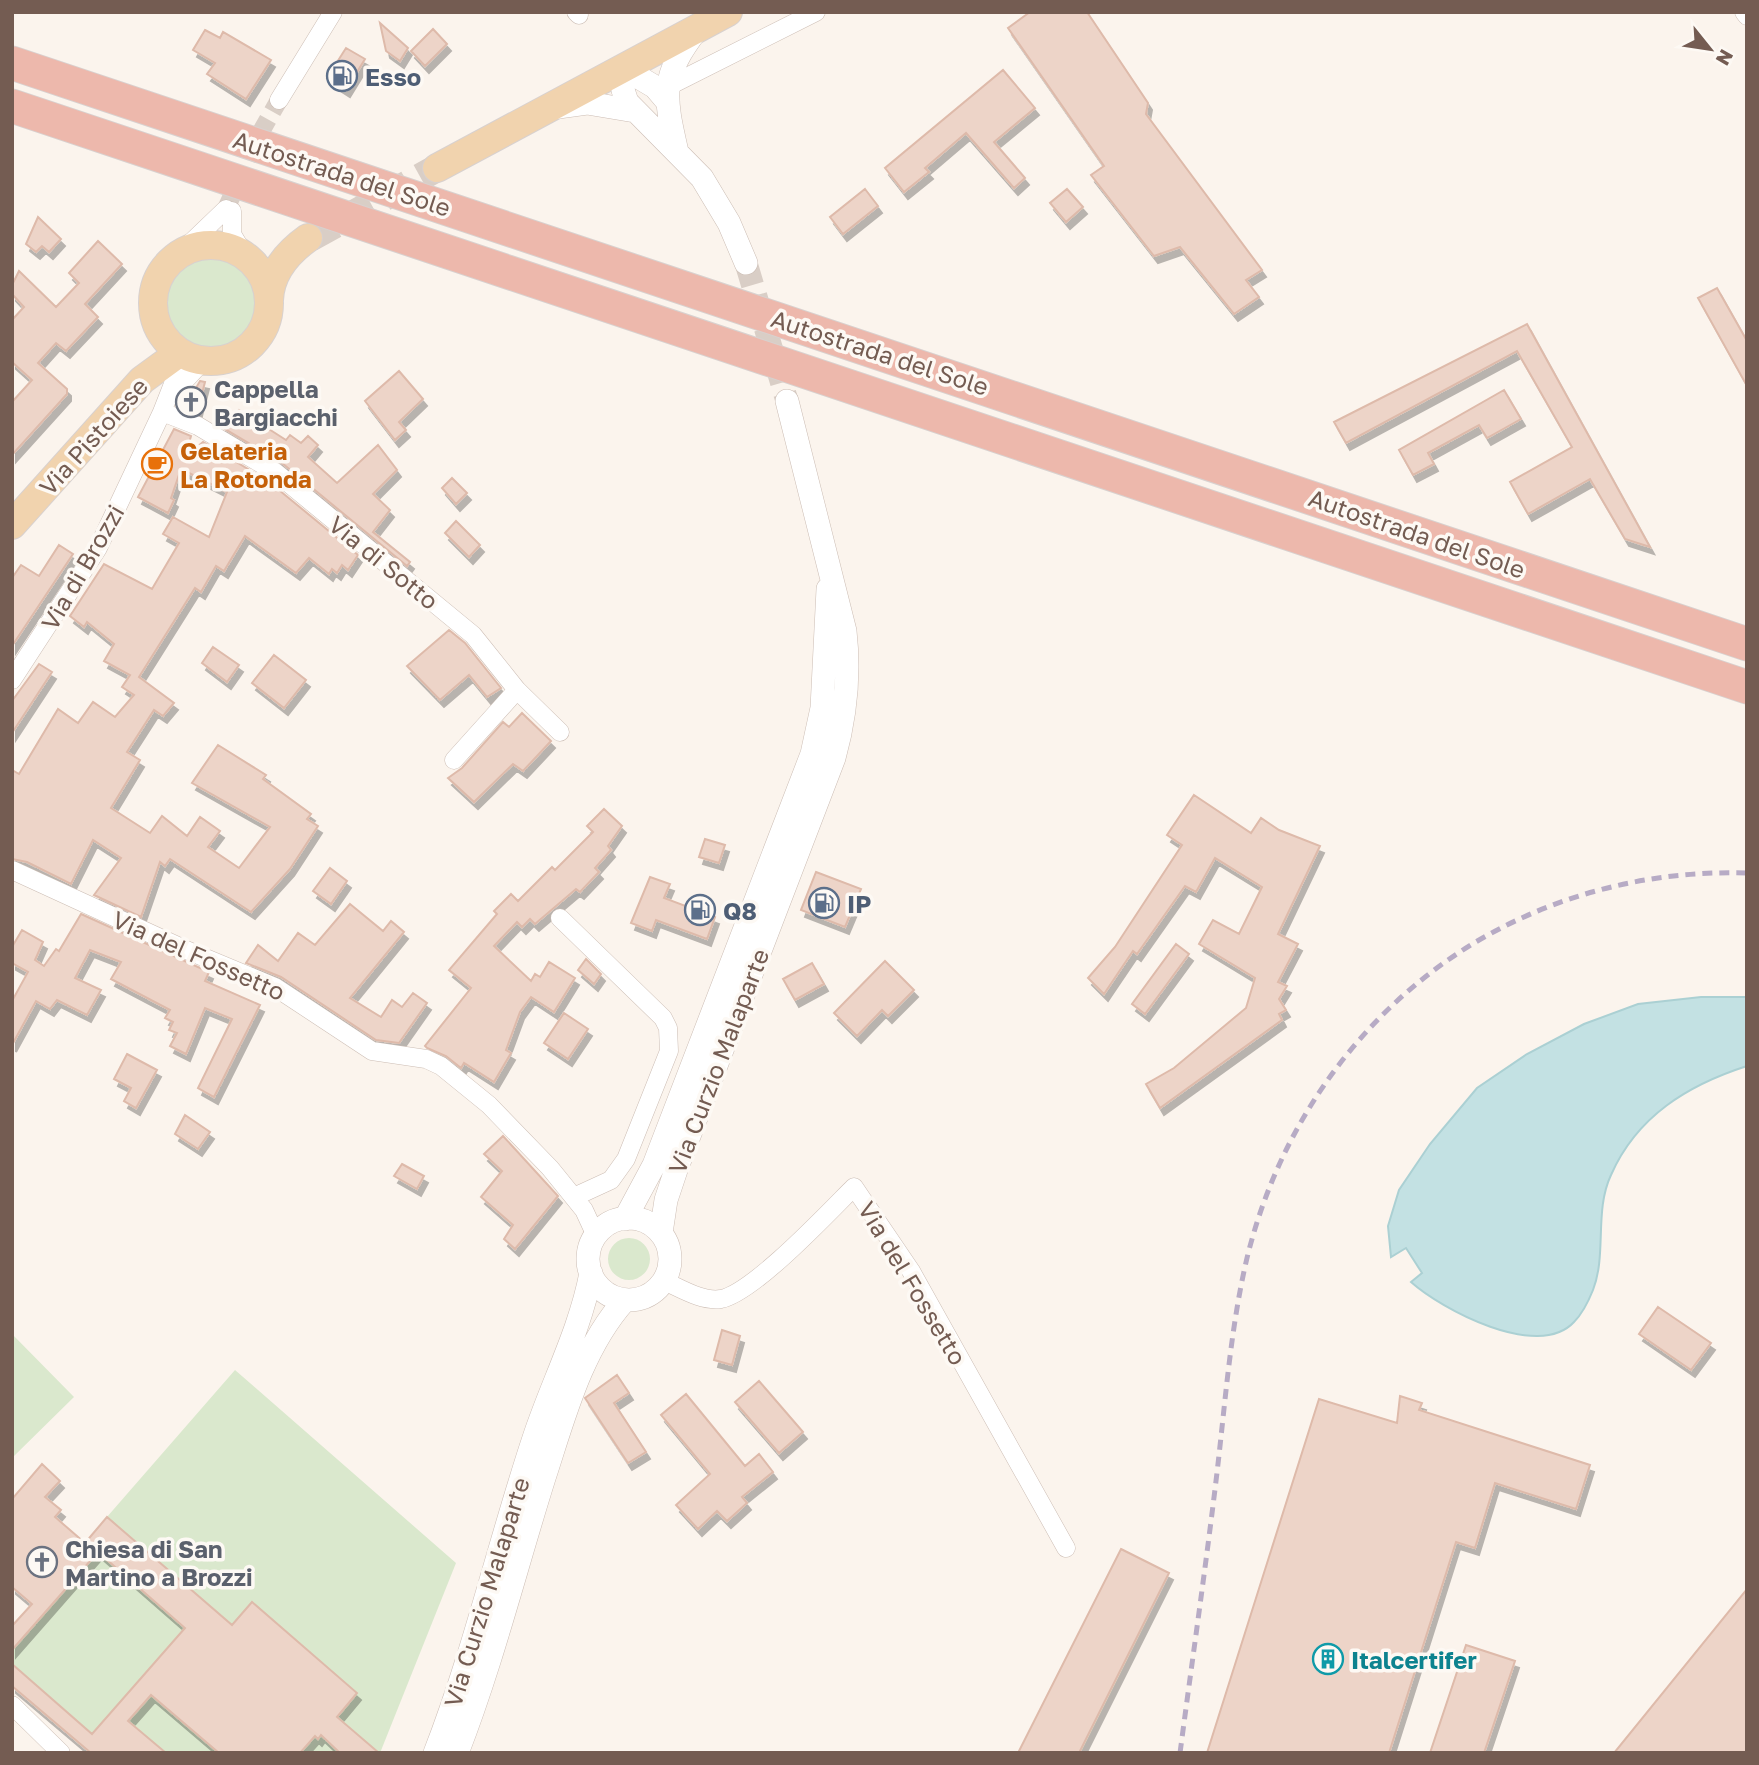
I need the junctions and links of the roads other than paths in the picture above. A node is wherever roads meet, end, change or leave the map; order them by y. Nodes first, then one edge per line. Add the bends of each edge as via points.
1 (333, 12) edge
2 (728, 12) edge
3 (816, 12) edge
4 (698, 29) junction
5 (12, 63) edge
6 (623, 68) junction
7 (666, 94) junction
8 (279, 100) tunnel mouth
9 (12, 106) edge
10 (635, 111) junction
11 (541, 112) junction
12 (677, 152) junction
13 (437, 168) tunnel mouth
14 (179, 254) junction
15 (245, 256) junction
16 (746, 263) tunnel mouth
17 (269, 300) junction
18 (154, 319) junction
19 (191, 357) junction
20 (787, 401) tunnel mouth
21 (162, 412) junction
22 (12, 505) edge
23 (12, 525) edge
24 (829, 568) junction
25 (1747, 644) edge
26 (12, 680) edge
27 (1747, 687) edge
28 (517, 690) junction
29 (560, 732) dead end
30 (454, 761) dead end
31 (12, 870) edge
32 (560, 918) dead end
33 (575, 1197) junction
34 (625, 1219) junction
35 (661, 1233) junction
36 (596, 1236) junction
37 (591, 1273) junction
38 (664, 1281) junction
39 (625, 1300) junction
40 (1066, 1548) dead end
41 (12, 1705) edge
42 (61, 1753) edge
43 (435, 1753) edge
44 (457, 1753) edge

1 - 8 street
2 - 4 main road
3 - 7 street
4 - 6 main road
4 - 7 street via 674,65
5 - 25 highway, Autostrada del Sole
6 - 7 street
6 - 10 street via 623,90
6 - 11 main road
7 - 12 street
9 - 27 highway, Autostrada del Sole
10 - 11 street via 574,103
10 - 12 street
11 - 13 main road
12 - 16 street via 717,200
14 - 15 main road via 212,245
14 - 15 street, Via Pistoiese via 229,210 232,234
14 - 18 main road, Via Pistoiese via 156,282
15 - 17 main road, Via Pistoiese via 264,278
15 - 17 main road via 309,238 279,266
17 - 19 main road, Via Pistoiese via 267,318 254,343 230,359
18 - 19 main road via 163,338
18 - 22 main road, Via Pistoiese via 148,344 122,384
19 - 21 street, Via di Brozzi
19 - 23 main road, Via Pistoiese via 142,380
20 - 24 street, Via Curzio Malaparte
21 - 26 street, Via di Brozzi via 94,557
21 - 28 street, Via di Sotto via 188,421 275,472 473,635
24 - 34 street, Via Curzio Malaparte via 822,708 812,754 654,1165
24 - 35 street, Via Curzio Malaparte via 849,666 840,737 676,1171
28 - 29 street, Via di Sotto
28 - 30 street
31 - 33 street, Via del Fossetto via 275,987 372,1051 426,1059 441,1066 489,1105
32 - 33 street via 663,1018 670,1040 619,1172 601,1187
33 - 36 street, Via del Fossetto
34 - 35 street via 646,1222
34 - 36 street via 610,1223
35 - 38 street, Via Curzio Malaparte via 670,1256
36 - 37 street, Via Curzio Malaparte via 590,1250
37 - 39 street via 601,1288
37 - 43 street, Via Curzio Malaparte
38 - 39 street via 651,1294
38 - 40 street, Via del Fossetto via 713,1299 733,1294 760,1275 854,1187 911,1271
39 - 44 street, Via Curzio Malaparte via 600,1331 577,1385
41 - 42 street

